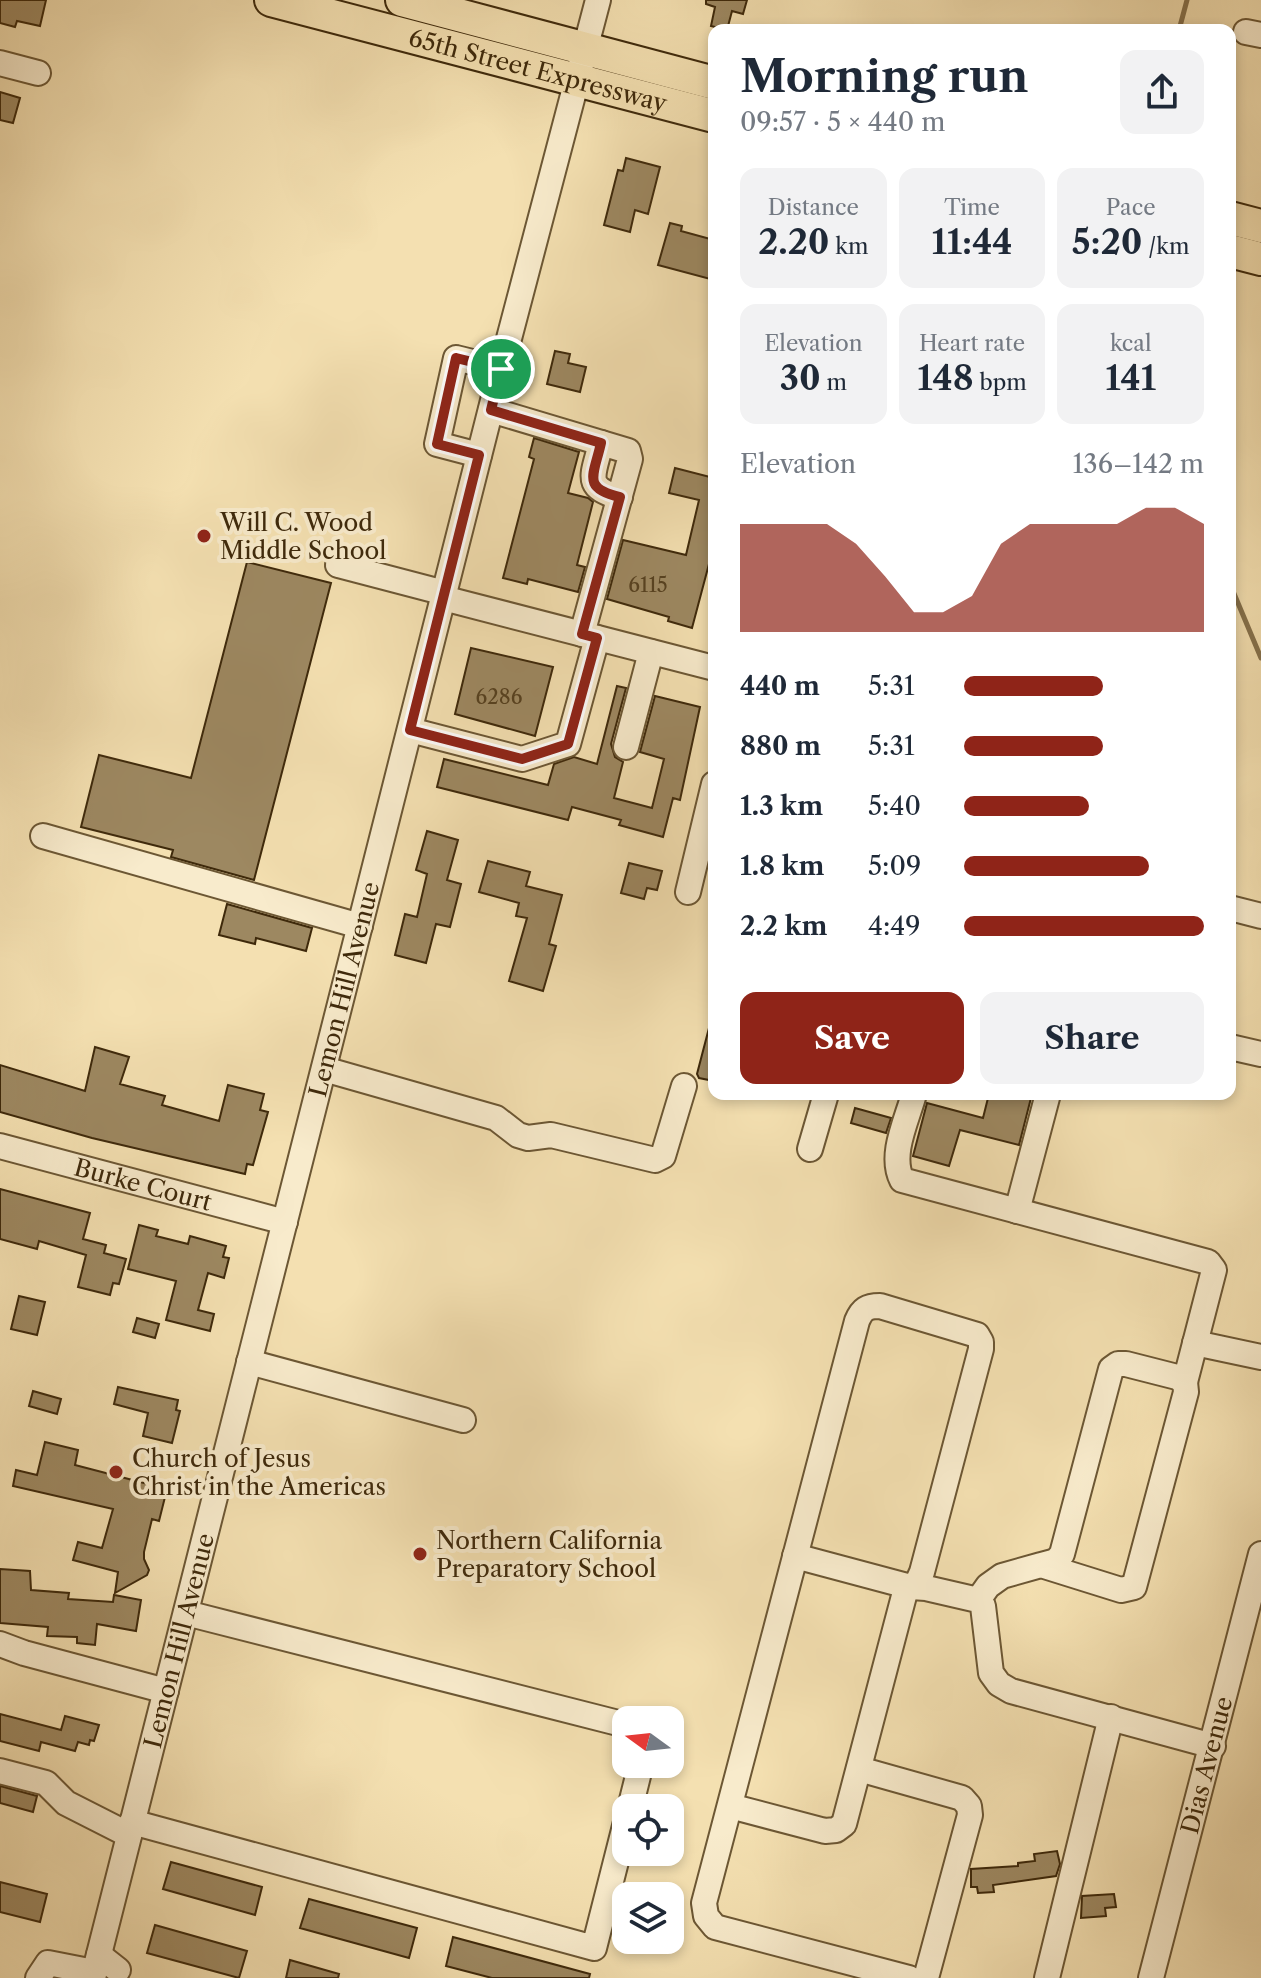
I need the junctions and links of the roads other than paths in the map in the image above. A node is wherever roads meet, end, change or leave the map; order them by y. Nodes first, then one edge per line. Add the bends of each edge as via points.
1 (271, 0) edge
2 (402, 0) edge
3 (598, 0) edge
4 (586, 49) junction
5 (0, 63) edge
6 (38, 73) dead end
7 (577, 81) junction
8 (708, 81) edge
9 (708, 114) edge
10 (1236, 220) edge
11 (1261, 226) edge
12 (1236, 253) edge
13 (1261, 259) edge
14 (501, 369) junction
15 (491, 410) junction
16 (479, 455) junction
17 (338, 565) dead end
18 (444, 595) junction
19 (590, 636) junction
20 (651, 652) junction
21 (708, 666) edge
22 (410, 730) junction
23 (626, 747) dead end
24 (708, 809) edge
25 (43, 836) dead end
26 (688, 892) dead end
27 (1236, 910) edge
28 (1261, 916) edge
29 (360, 926) junction
30 (1236, 1048) edge
31 (1261, 1054) edge
32 (324, 1069) junction
33 (684, 1086) dead end
34 (824, 1100) edge
35 (912, 1100) edge
36 (1046, 1100) edge
37 (0, 1146) edge
38 (810, 1149) dead end
39 (1017, 1211) junction
40 (285, 1222) junction
41 (1195, 1343) junction
42 (1261, 1357) edge
43 (249, 1362) junction
44 (1185, 1382) junction
45 (463, 1420) dead end
46 (1261, 1554) edge
47 (795, 1556) junction
48 (1041, 1565) junction
49 (911, 1587) junction
50 (978, 1600) junction
51 (186, 1613) junction
52 (0, 1644) edge
53 (166, 1691) junction
54 (1111, 1717) junction
55 (612, 1721) edge
56 (1213, 1746) junction
57 (859, 1769) junction
58 (0, 1771) edge
59 (730, 1806) junction
60 (131, 1829) junction
61 (615, 1866) edge
62 (101, 1969) edge
63 (38, 1978) edge
64 (909, 1978) edge
65 (926, 1978) edge
66 (1047, 1978) edge
67 (1151, 1978) edge

1 - 7 main road, 65th Street Expressway
2 - 4 main road, 65th Street Expressway
3 - 4 street, Lemon Hill Avenue
4 - 7 street, Lemon Hill Avenue
4 - 8 main road, 65th Street Expressway
5 - 6 street
7 - 9 main road, 65th Street Expressway
7 - 14 street, Lemon Hill Avenue
10 - 11 main road
12 - 13 main road
14 - 15 street, Lemon Hill Avenue
14 - 16 street via 456,358 437,444
15 - 16 street, Lemon Hill Avenue
15 - 19 street via 601,443 595,487 620,497
16 - 18 street, Lemon Hill Avenue
17 - 18 street
18 - 19 street
18 - 22 street, Lemon Hill Avenue
19 - 20 street
19 - 22 street via 568,744 522,759
20 - 21 street
20 - 23 street
22 - 29 street, Lemon Hill Avenue
24 - 26 street
25 - 29 street
27 - 28 street
29 - 32 street, Lemon Hill Avenue
30 - 31 street
32 - 33 street via 496,1118 528,1138 551,1135 655,1160 663,1156
32 - 40 street, Lemon Hill Avenue
34 - 38 street
35 - 39 street via 896,1158 902,1180
36 - 39 street
37 - 40 street, Burke Court
39 - 41 street via 1208,1262 1214,1270
40 - 43 street, Lemon Hill Avenue
41 - 42 street
41 - 44 street
43 - 45 street
43 - 51 street, Lemon Hill Avenue
44 - 48 street via 1126,1364 1111,1369 1062,1554
44 - 48 street via 1134,1587 1121,1590
46 - 56 street, Dias Avenue
47 - 49 street
47 - 49 street via 857,1321 870,1306 880,1306 971,1332 981,1342 922,1572
47 - 59 street
48 - 50 street via 1002,1576
49 - 50 street
49 - 57 street via 905,1592
50 - 54 street via 991,1673 999,1684
51 - 53 street, Lemon Hill Avenue
51 - 55 street
52 - 53 street
53 - 60 street, Lemon Hill Avenue
54 - 56 street
54 - 66 street
56 - 67 street, Dias Avenue
57 - 59 street via 844,1824 836,1830
57 - 65 street via 962,1798 969,1806
58 - 60 street via 46,1783 66,1803
59 - 64 street via 704,1903 715,1927
60 - 61 street via 594,1948
60 - 62 street, Lemon Hill Avenue
62 - 63 street via 48,1963

